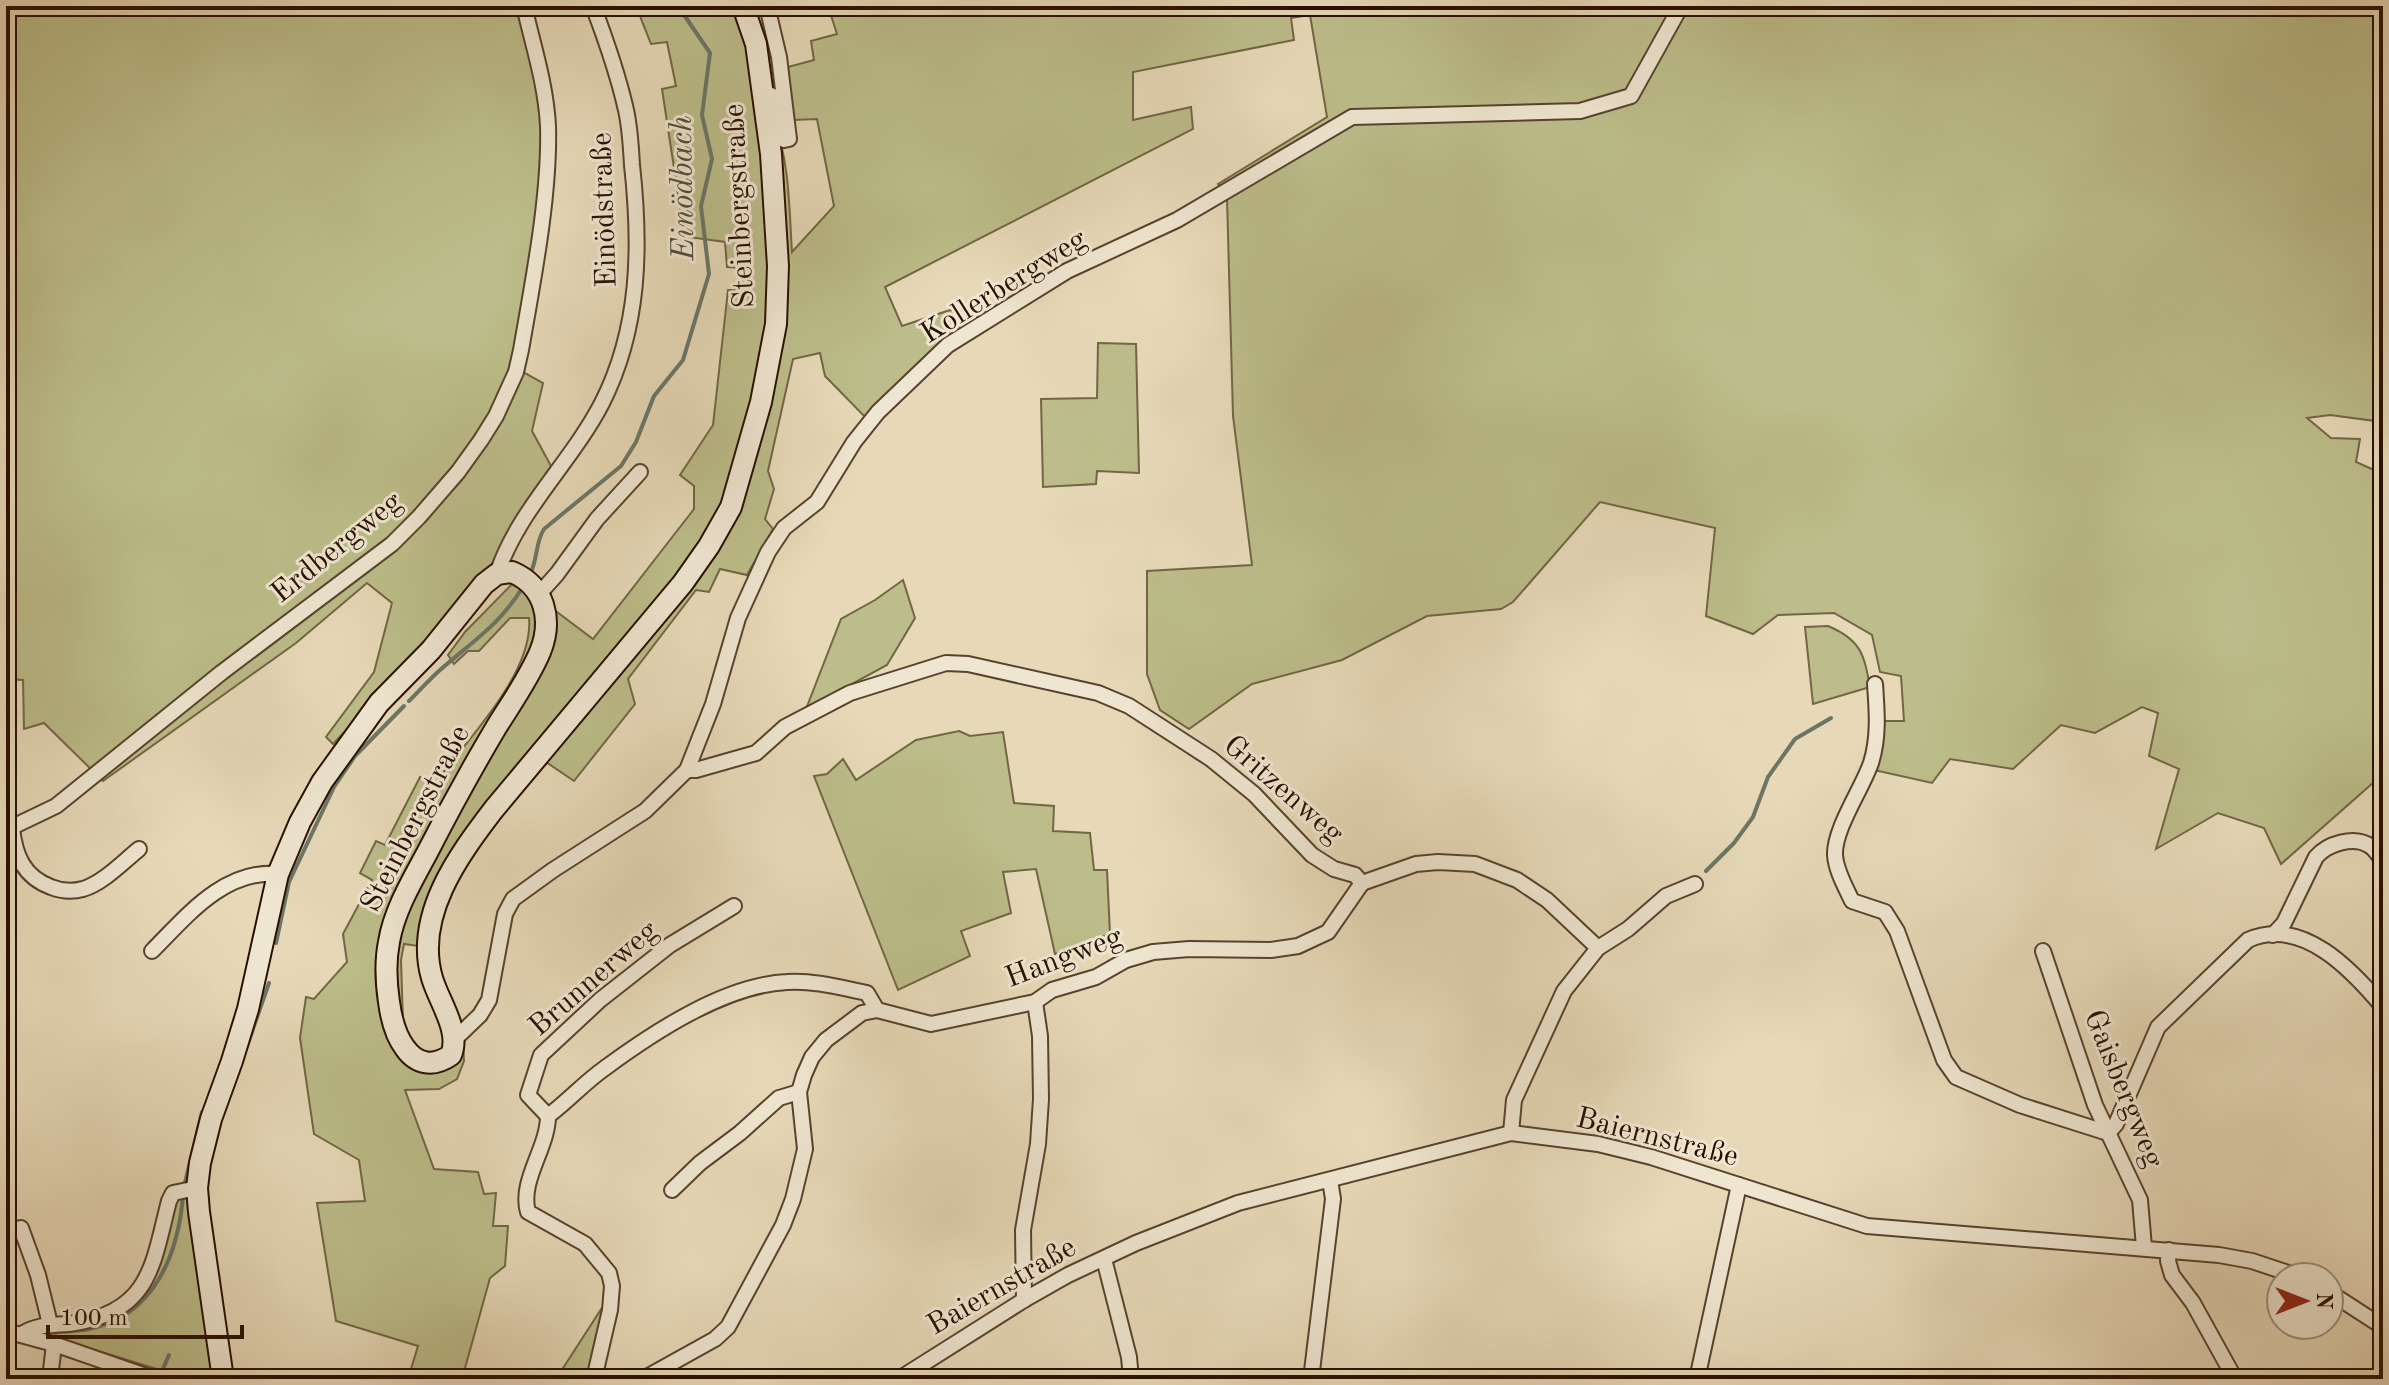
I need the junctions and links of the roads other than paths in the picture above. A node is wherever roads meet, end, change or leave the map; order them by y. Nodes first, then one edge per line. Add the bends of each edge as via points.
1 (524, 6) edge
2 (593, 6) edge
3 (743, 6) edge
4 (767, 6) edge
5 (1681, 6) edge
6 (764, 96) junction
7 (640, 472) dead end
8 (504, 573) junction
9 (536, 589) junction
10 (1875, 684) dead end
11 (687, 770) junction
12 (9, 829) edge
13 (139, 849) dead end
14 (2383, 861) edge
15 (278, 874) junction
16 (1362, 883) junction
17 (1695, 884) dead end
18 (734, 906) dead end
19 (2273, 935) junction
20 (1598, 948) junction
21 (152, 951) dead end
22 (2043, 951) dead end
23 (1035, 1002) junction
24 (2383, 1007) edge
25 (877, 1010) junction
26 (454, 1040) junction
27 (799, 1092) junction
28 (548, 1116) junction
29 (1511, 1133) junction
30 (2108, 1133) junction
31 (1330, 1180) junction
32 (1739, 1185) junction
33 (184, 1190) junction
34 (672, 1190) dead end
35 (6, 1231) edge
36 (2144, 1247) junction
37 (2169, 1250) junction
38 (1104, 1259) junction
39 (2265, 1265) edge
40 (1024, 1300) junction
41 (2345, 1302) edge
42 (50, 1324) junction
43 (2383, 1327) edge
44 (6, 1331) edge
45 (22, 1334) junction
46 (54, 1344) junction
47 (154, 1378) edge
48 (50, 1379) edge
49 (223, 1379) edge
50 (594, 1379) edge
51 (643, 1379) edge
52 (899, 1379) edge
53 (1131, 1379) edge
54 (1311, 1379) edge
55 (1697, 1379) edge
56 (2235, 1379) edge

1 - 12 street, Erdbergweg via 544,92 546,174 521,350 506,394 481,440 419,517 369,564 299,613 56,806
2 - 8 street, Einödstraße via 627,114 638,269 633,310 602,402 574,451 529,510
3 - 6 main road, Steinbergstraße via 756,44
4 - 6 street via 789,139 784,140 771,95
5 - 11 street, Kollerbergweg via 1631,96 1580,111 1352,117 1177,220 1067,271 948,345 878,412 817,502 784,528 768,552 738,618
6 - 26 main road, Steinbergstraße via 778,266 776,324 761,402 731,507 683,583 494,809 448,877 435,905 427,953
7 - 9 street via 557,574
8 - 9 main road
8 - 15 main road via 484,584 379,703 322,782
9 - 26 main road, Steinbergstraße via 546,615 540,651 405,894 389,940 387,991 403,1046 420,1061 437,1063 451,1055
10 - 30 street via 1876,742 1835,856 1852,901 1885,912 1891,921 1944,1060 1956,1077 2020,1105
11 - 16 street, Gritzenweg via 756,753 785,727 850,693 946,663 968,664 1098,693 1129,706 1244,785 1312,855
11 - 26 street, Kollerbergweg via 645,811 513,899 505,914 489,1000
12 - 13 street via 23,868 37,882 58,889 83,889
14 - 19 street via 2369,845 2353,841 2320,852
15 - 21 street via 254,874 227,885 198,905
15 - 33 main road via 248,1009 200,1163
16 - 20 street via 1416,864 1475,864 1517,880 1547,900
16 - 23 street, Hangweg via 1337,922 1313,941 1271,950 1153,952 1052,990
17 - 20 street via 1666,896
18 - 28 street, Brunnerweg via 670,945 541,1055 528,1095
19 - 24 street via 2317,946 2356,976
19 - 30 street via 2248,940 2158,1027
20 - 29 street via 1564,991 1524,1076 1511,1112
22 - 30 street, Gaisbergweg
23 - 25 street, Hangweg via 931,1024
23 - 40 street via 1041,1099 1023,1230
25 - 27 street via 862,1013 826,1040 812,1057
25 - 28 street via 867,993 837,986 787,982 730,994 602,1070
27 - 34 street via 779,1098
27 - 51 street via 805,1149 799,1181 783,1225 735,1315 715,1339
28 - 50 street via 548,1133 524,1198 528,1212 585,1244 609,1273 610,1310
29 - 31 street, Baiernstraße
29 - 32 street, Baiernstraße via 1598,1144
30 - 36 street, Gaisbergweg via 2140,1200
31 - 38 street, Baiernstraße via 1238,1203
31 - 54 street via 1333,1199
32 - 36 street, Baiernstraße via 1867,1226
32 - 55 street
33 - 42 street via 169,1201 150,1273 139,1293 105,1316
33 - 49 main road
35 - 42 street via 21,1228
36 - 37 street, Baiernstraße
37 - 39 street, Baiernstraße
37 - 56 street via 2172,1275
38 - 40 street, Baiernstraße
38 - 53 street
40 - 52 street, Baiernstraße
41 - 43 street
42 - 45 street
44 - 45 street
45 - 46 street
46 - 47 street
46 - 48 street

